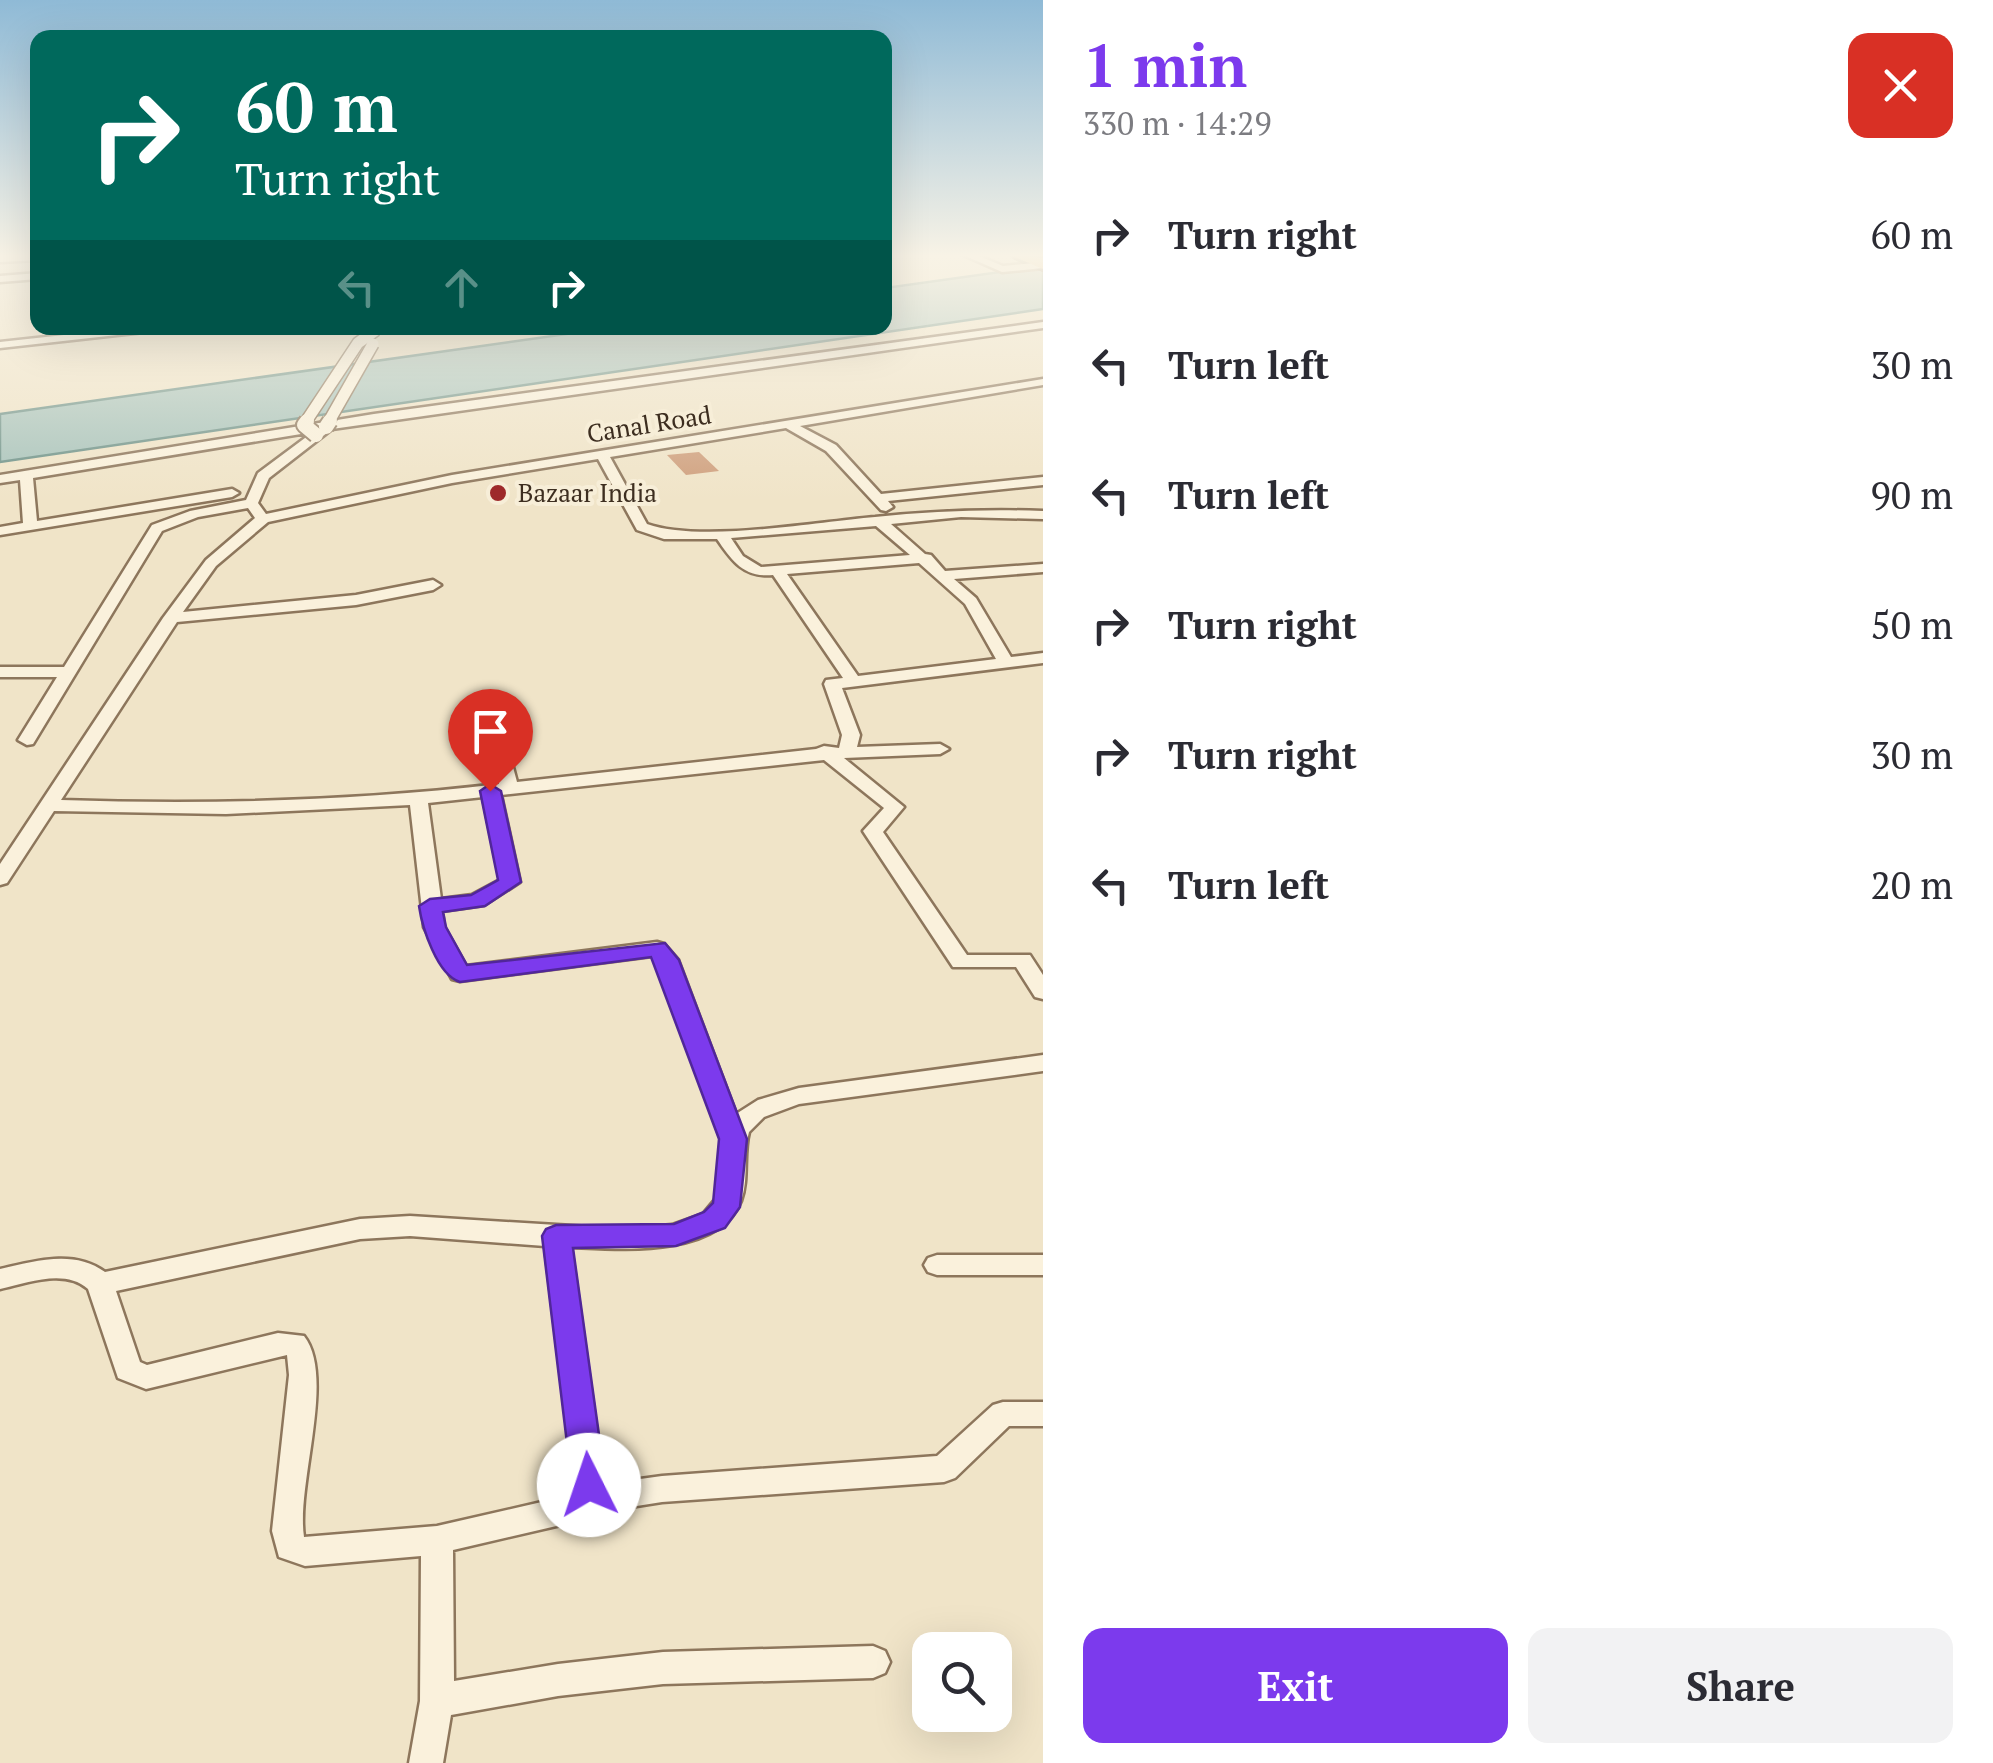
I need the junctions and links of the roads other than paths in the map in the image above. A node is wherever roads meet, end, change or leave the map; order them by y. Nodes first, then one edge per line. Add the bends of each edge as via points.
1 (79, 336) edge
2 (367, 336) edge
3 (375, 336) edge
4 (962, 336) edge
5 (0, 345) edge
6 (1040, 386) edge
7 (790, 424) junction
8 (321, 431) junction
9 (602, 454) junction
10 (26, 475) junction
11 (0, 479) edge
12 (1043, 481) edge
13 (252, 496) junction
14 (880, 498) junction
15 (1043, 515) edge
16 (896, 518) junction
17 (263, 519) junction
18 (878, 520) junction
19 (30, 526) junction
20 (0, 532) edge
21 (722, 535) junction
22 (926, 558) junction
23 (1043, 568) edge
24 (778, 572) junction
25 (945, 575) junction
26 (432, 585) dead end
27 (171, 618) junction
28 (1043, 658) edge
29 (1006, 662) junction
30 (0, 672) edge
31 (68, 672) junction
32 (853, 680) junction
33 (487, 700) dead end
34 (28, 740) dead end
35 (847, 750) junction
36 (940, 750) dead end
37 (824, 751) junction
38 (500, 789) junction
39 (418, 798) junction
40 (48, 805) junction
41 (0, 879) edge
42 (430, 906) junction
43 (1043, 992) edge
44 (1043, 1063) edge
45 (733, 1139) junction
46 (556, 1236) junction
47 (937, 1265) dead end
48 (1043, 1265) edge
49 (0, 1279) edge
50 (100, 1284) junction
51 (1043, 1414) edge
52 (581, 1500) junction
53 (437, 1540) junction
54 (873, 1662) dead end
55 (437, 1701) junction
56 (426, 1763) edge

1 - 5 street
2 - 8 street, bridge via 304,425
3 - 8 street, bridge
4 - 10 street via 374,418
6 - 7 street, Canal Road
7 - 9 street, Canal Road
7 - 14 street via 830,448
8 - 13 street via 276,464
9 - 17 street, Canal Road
9 - 21 street via 642,527 664,536
10 - 11 street
10 - 19 street
12 - 14 street
13 - 17 street
13 - 19 street
13 - 31 street via 157,528
14 - 16 street
15 - 16 street
16 - 18 street
17 - 27 street via 211,563
18 - 21 street
18 - 22 street
19 - 20 street
21 - 24 street via 746,566
22 - 24 street
22 - 25 street
23 - 25 street
24 - 32 street
25 - 29 street via 984,618
26 - 27 street via 356,600
27 - 40 street
28 - 29 street
29 - 32 street
30 - 31 street
31 - 34 street
32 - 35 street via 831,688 849,726
33 - 38 street
35 - 36 street
35 - 37 street
37 - 38 street
37 - 43 street via 895,807 874,831 961,962 1022,960
38 - 39 street
38 - 42 street via 510,882 477,902
39 - 40 street via 216,810
39 - 42 street
40 - 41 street
42 - 45 street via 460,974 657,949
44 - 45 street via 794,1097 752,1113
45 - 46 street via 731,1190 714,1220 676,1235
46 - 50 street via 360,1229
46 - 52 street via 590,1467
47 - 48 street
49 - 50 street via 77,1269
50 - 53 street via 135,1375 294,1344 303,1375 290,1547 304,1552
51 - 52 street via 1002,1414 944,1469
52 - 53 street via 544,1517
53 - 55 street
54 - 55 street via 663,1668
55 - 56 street

